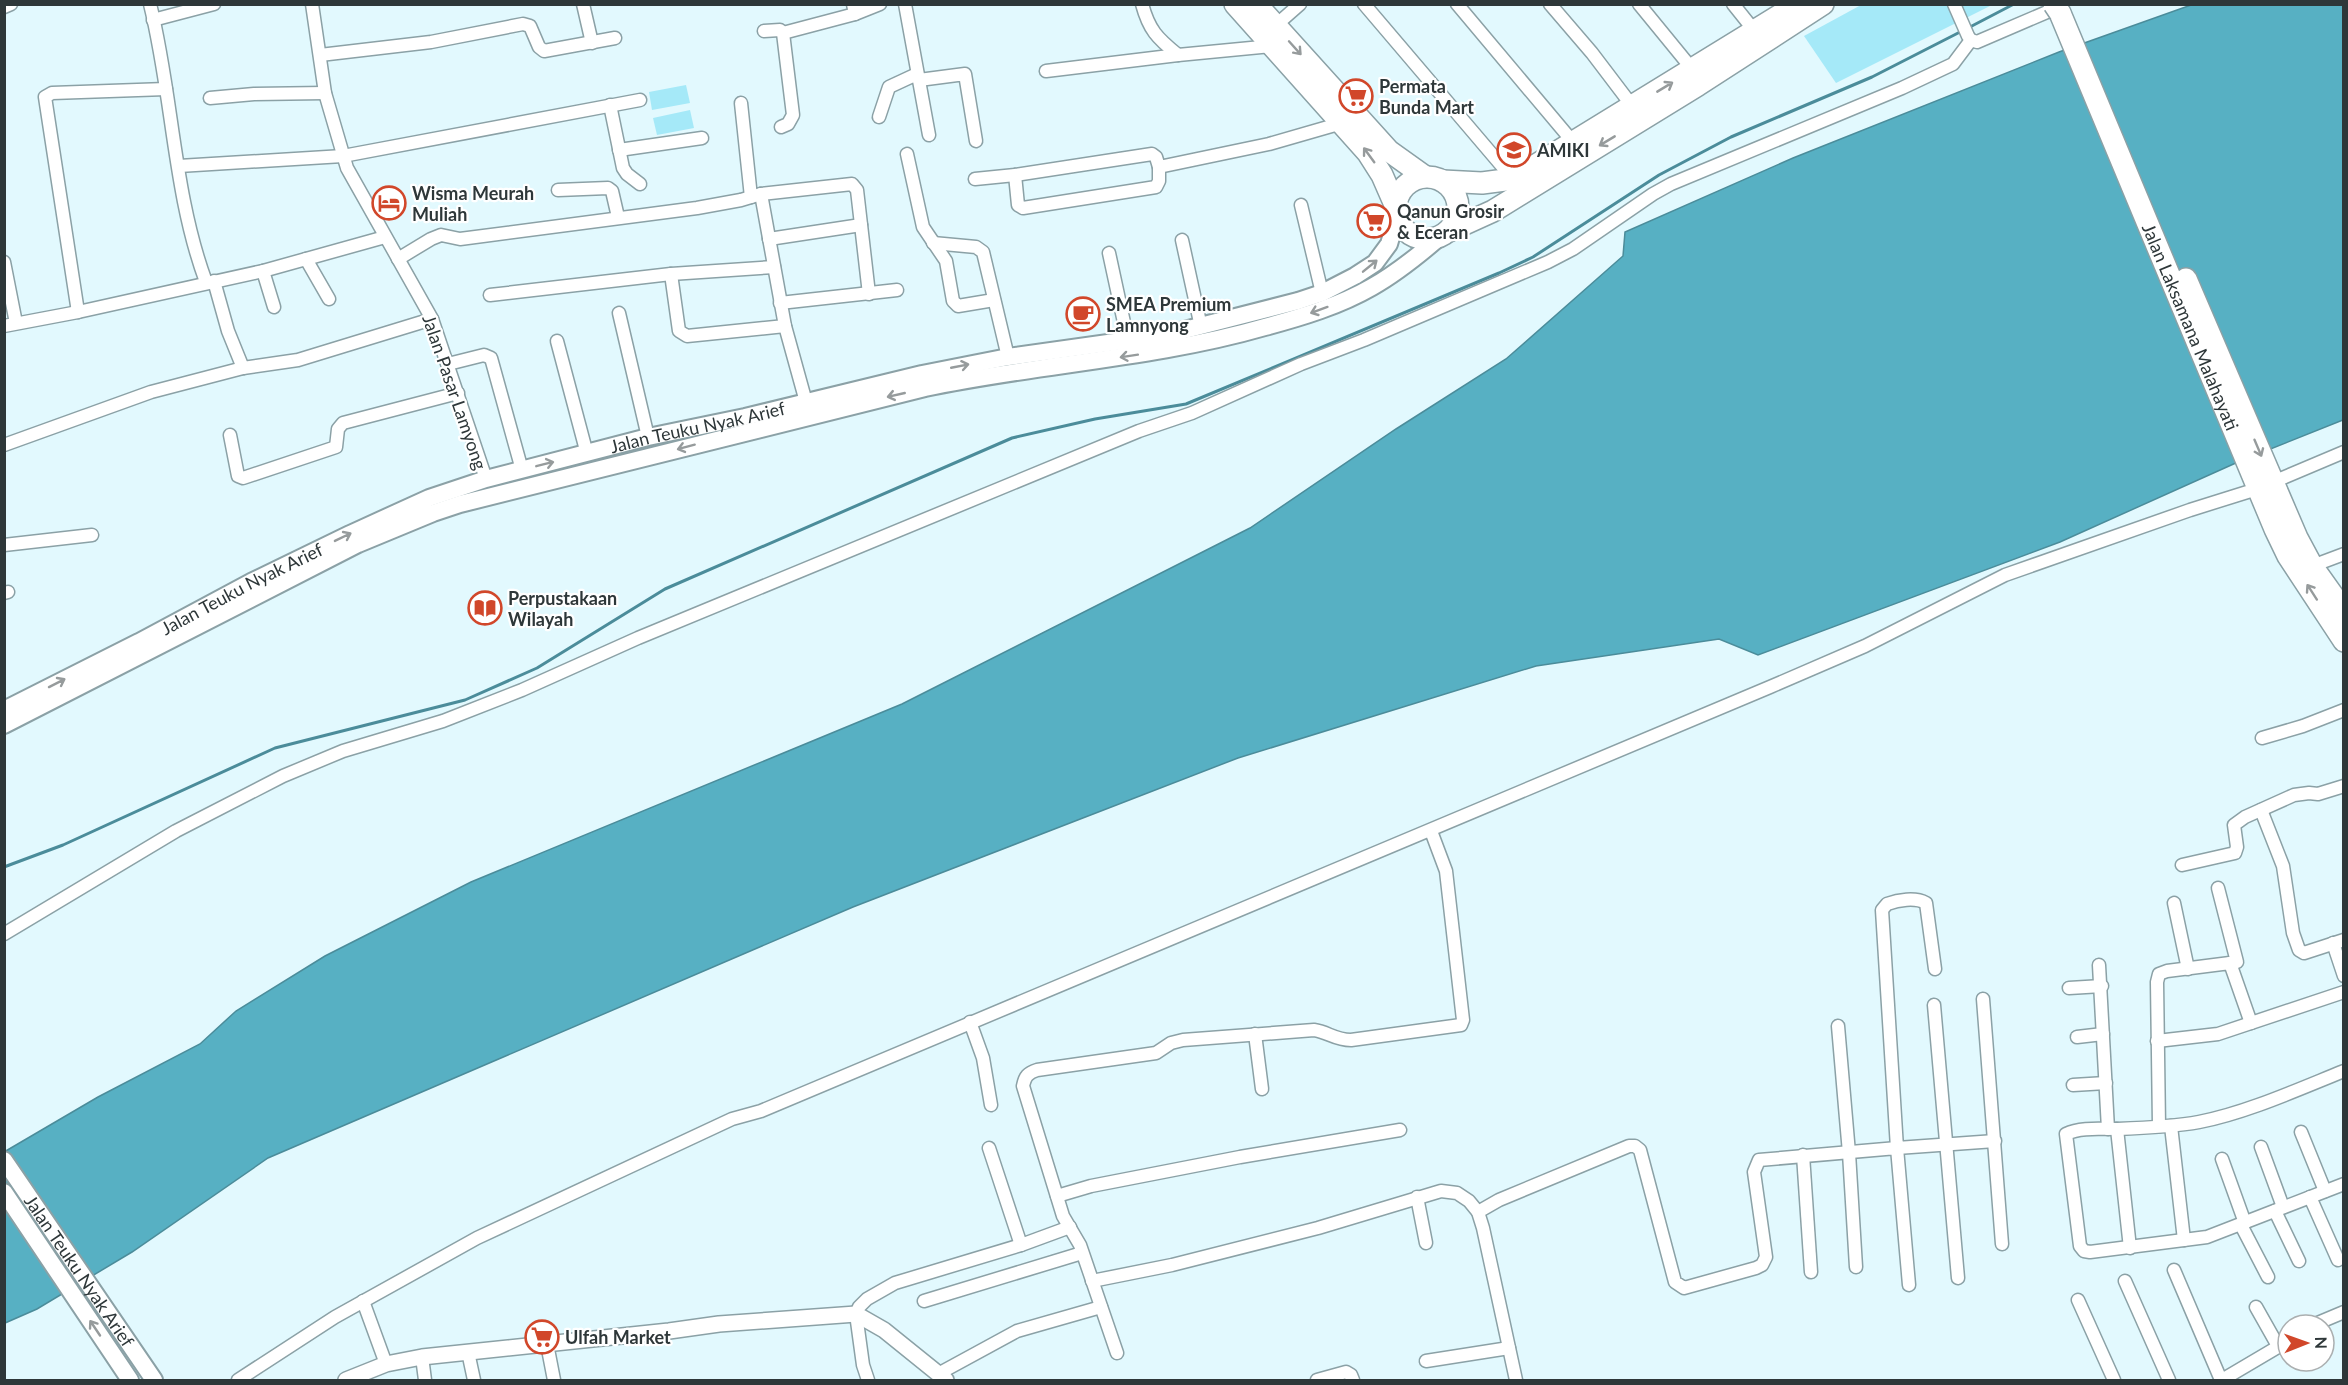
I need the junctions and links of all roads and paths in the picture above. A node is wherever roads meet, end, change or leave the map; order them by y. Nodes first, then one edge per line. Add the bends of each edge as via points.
1 (11, 4) edge
2 (150, 4) edge
3 (214, 4) edge
4 (312, 4) edge
5 (583, 4) edge
6 (880, 4) edge
7 (905, 4) edge
8 (1142, 4) edge
9 (1235, 4) edge
10 (1256, 4) edge
11 (1300, 4) edge
12 (1364, 4) edge
13 (1457, 4) edge
14 (1550, 4) edge
15 (1639, 4) edge
16 (1733, 4) edge
17 (1798, 4) edge
18 (1823, 4) edge
19 (1954, 4) edge
20 (4, 7) edge
21 (2064, 7) edge
22 (854, 9) edge
23 (153, 20) junction
24 (764, 31) dead end
25 (783, 33) junction
26 (1273, 36) junction
27 (1759, 36) junction
28 (615, 38) dead end
29 (1969, 38) junction
30 (592, 43) junction
31 (320, 55) junction
32 (1178, 55) junction
33 (1693, 70) junction
34 (1046, 71) dead end
35 (918, 77) junction
36 (166, 89) junction
37 (325, 93) junction
38 (210, 98) dead end
39 (640, 100) dead end
40 (741, 104) dead end
41 (610, 105) junction
42 (1633, 107) junction
43 (879, 117) dead end
44 (1342, 123) junction
45 (781, 127) dead end
46 (929, 135) dead end
47 (702, 138) dead end
48 (976, 141) dead end
49 (1574, 142) junction
50 (619, 150) junction
51 (907, 154) dead end
52 (343, 156) junction
53 (179, 166) junction
54 (1159, 167) junction
55 (1015, 175) junction
56 (1433, 178) junction
57 (975, 179) dead end
58 (1513, 179) junction
59 (640, 184) dead end
60 (558, 190) dead end
61 (756, 195) junction
62 (1301, 205) dead end
63 (1397, 212) junction
64 (618, 217) junction
65 (861, 225) junction
66 (1445, 234) junction
67 (385, 237) junction
68 (769, 239) junction
69 (1182, 240) dead end
70 (933, 243) junction
71 (1109, 253) dead end
72 (306, 259) junction
73 (398, 259) junction
74 (4, 262) edge
75 (774, 267) junction
76 (263, 271) junction
77 (671, 274) junction
78 (210, 281) junction
79 (897, 291) dead end
80 (1322, 293) junction
81 (869, 294) junction
82 (490, 295) dead end
83 (329, 299) dead end
84 (994, 300) junction
85 (780, 303) junction
86 (274, 307) dead end
87 (78, 312) junction
88 (618, 313) dead end
89 (432, 319) junction
90 (10, 325) edge
91 (784, 326) junction
92 (1201, 327) junction
93 (557, 341) dead end
94 (1128, 341) junction
95 (1008, 357) junction
96 (448, 364) junction
97 (243, 368) junction
98 (924, 381) junction
99 (458, 393) junction
100 (806, 402) junction
101 (230, 435) dead end
102 (648, 437) junction
103 (4, 445) edge
104 (2343, 452) edge
105 (587, 454) junction
106 (522, 470) junction
107 (486, 479) junction
108 (2265, 487) junction
109 (2283, 526) junction
110 (92, 535) dead end
111 (4, 545) edge
112 (2343, 554) edge
113 (2313, 566) junction
114 (2343, 611) edge
115 (159, 638) junction
116 (2343, 641) edge
117 (4, 710) edge
118 (2343, 710) edge
119 (4, 725) edge
120 (2262, 738) dead end
121 (2343, 786) edge
122 (2260, 810) junction
123 (1431, 831) junction
124 (2182, 865) dead end
125 (2218, 888) dead end
126 (2174, 903) dead end
127 (4, 934) edge
128 (2338, 941) edge
129 (2230, 963) junction
130 (2099, 965) dead end
131 (1935, 969) dead end
132 (2188, 969) junction
133 (2343, 976) edge
134 (2102, 986) junction
135 (2069, 988) dead end
136 (2343, 992) edge
137 (1983, 999) dead end
138 (1934, 1005) dead end
139 (970, 1022) junction
140 (2251, 1023) junction
141 (1838, 1026) dead end
142 (1255, 1034) junction
143 (2103, 1034) junction
144 (2077, 1037) dead end
145 (2157, 1041) junction
146 (2343, 1071) edge
147 (2106, 1083) junction
148 (2073, 1085) dead end
149 (1262, 1089) dead end
150 (991, 1105) dead end
151 (2165, 1126) junction
152 (2113, 1129) junction
153 (1400, 1130) dead end
154 (2301, 1132) dead end
155 (1995, 1141) junction
156 (1946, 1144) junction
157 (2261, 1147) dead end
158 (989, 1148) dead end
159 (1897, 1148) junction
160 (1849, 1153) junction
161 (1803, 1155) junction
162 (2222, 1159) dead end
163 (4, 1160) edge
164 (2343, 1184) edge
165 (2325, 1191) junction
166 (4, 1192) edge
167 (1057, 1196) junction
168 (1417, 1197) junction
169 (2310, 1197) junction
170 (2279, 1209) junction
171 (1478, 1212) junction
172 (2243, 1224) junction
173 (1070, 1227) junction
174 (2184, 1240) junction
175 (1426, 1243) dead end
176 (2002, 1244) dead end
177 (1021, 1245) junction
178 (2130, 1248) junction
179 (1082, 1253) junction
180 (2299, 1260) dead end
181 (2338, 1260) dead end
182 (1856, 1267) dead end
183 (2174, 1270) dead end
184 (1811, 1272) dead end
185 (2268, 1277) dead end
186 (1958, 1278) dead end
187 (1092, 1281) junction
188 (2125, 1281) dead end
189 (1909, 1285) dead end
190 (2078, 1300) dead end
191 (363, 1301) junction
192 (924, 1301) dead end
193 (1101, 1307) junction
194 (2256, 1307) dead end
195 (856, 1314) junction
196 (2276, 1334) edge
197 (547, 1344) junction
198 (2276, 1347) edge
199 (1509, 1348) junction
200 (468, 1352) junction
201 (1118, 1353) dead end
202 (422, 1357) junction
203 (384, 1360) junction
204 (1426, 1361) dead end
205 (150, 1374) edge
206 (942, 1377) edge
207 (129, 1379) edge
208 (238, 1380) edge
209 (346, 1380) edge
210 (425, 1380) edge
211 (474, 1380) edge
212 (554, 1380) edge
213 (868, 1380) edge
214 (1317, 1380) edge
215 (1353, 1380) edge
216 (1516, 1380) edge
217 (2114, 1380) edge
218 (2169, 1380) edge
219 (2221, 1380) edge

1 - 20 street
2 - 23 street
3 - 23 street
4 - 31 street, Jalan Pasar Lamyong
5 - 30 street
6 - 22 street
7 - 35 street
8 - 32 street via 1156,37
9 - 26 highway
10 - 26 highway
11 - 26 street
12 - 58 street
13 - 49 street
14 - 42 street
15 - 33 street
16 - 27 street
17 - 27 highway
18 - 27 highway
19 - 29 street
21 - 29 street via 1980,42
21 - 108 highway, Jalan Laksamana Malahayati
22 - 25 street
23 - 36 street
24 - 25 street
25 - 45 street via 793,115
26 - 32 street
26 - 44 highway
26 -> 56 highway via 1389,151
27 - 33 highway
27 -> 66 highway via 1698,85 1493,211
28 - 30 street
29 - 127 street via 1953,64 1671,184 1572,249 1500,283 638,638 522,690 443,721 343,751 283,776 176,831
30 - 31 street via 544,51 530,26 523,24 431,42
31 - 37 street, Jalan Pasar Lamyong
32 - 34 street
42 -> 33 highway
35 - 43 street via 889,87
35 - 46 street
35 - 48 street via 965,74
36 - 53 street
36 - 87 street via 52,93 45,97
37 - 38 street
37 - 52 street, Jalan Pasar Lamyong
39 - 41 street
40 - 61 street
41 - 50 street
41 - 52 street
42 - 49 highway
44 - 54 street via 1312,134
63 -> 44 highway via 1376,165
47 - 50 street
49 - 58 highway
50 - 59 street via 625,172
51 - 70 street via 923,227
52 - 53 street
52 - 67 street, Jalan Pasar Lamyong
53 - 78 street via 195,254
54 - 55 street via 1152,154
54 - 55 street via 1156,187 1023,208 1018,205
55 - 57 street
56 - 58 highway via 1482,183
56 - 63 highway via 1407,183 1401,190
56 - 66 highway via 1455,192 1458,200 1457,217
60 - 64 street via 608,188
61 - 64 street via 697,208
61 - 65 street via 852,184 857,190
61 - 68 street
62 - 80 street
63 - 66 highway via 1401,225 1415,237
80 -> 63 main road, Jalan Teuku Nyak Arief via 1376,263 1389,244
64 - 73 street via 460,239 441,235
65 - 68 street
65 - 81 street
66 -> 98 main road, Jalan Teuku Nyak Arief via 1372,287 1293,320 1135,356
67 - 72 street
67 - 73 street, Jalan Pasar Lamyong
68 - 75 street
69 - 92 street
70 - 84 street via 980,248
70 - 84 street via 946,261 953,302 958,306
71 - 94 street
72 - 76 street
72 - 83 street
73 - 89 street, Jalan Pasar Lamyong
74 - 90 street
75 - 77 street
75 - 85 street
76 - 78 street
76 - 86 street
77 - 82 street
77 - 91 street via 679,331 687,336
78 - 87 street
78 - 97 street
79 - 81 street
80 - 92 main road, Jalan Teuku Nyak Arief
81 - 85 street
84 - 95 street
85 - 91 street
87 - 90 street
88 - 102 street
89 - 96 street, Jalan Pasar Lamyong
89 - 97 street via 298,360
91 - 100 street
92 - 94 main road, Jalan Teuku Nyak Arief
93 - 105 street
94 - 95 main road, Jalan Teuku Nyak Arief
98 -> 95 main road, Jalan Teuku Nyak Arief
96 - 99 street, Jalan Pasar Lamyong
96 - 106 street via 484,355 491,358
97 - 103 street via 151,392
98 - 100 main road, Jalan Teuku Nyak Arief
98 -> 115 main road, Jalan Teuku Nyak Arief via 460,504 358,544
99 - 101 street via 343,423 336,447 243,478 238,476
99 - 107 street, Jalan Pasar Lamyong
100 - 102 main road, Jalan Teuku Nyak Arief
102 - 105 main road, Jalan Teuku Nyak Arief
104 - 108 street
106 -> 105 main road, Jalan Teuku Nyak Arief
106 - 107 main road, Jalan Teuku Nyak Arief
115 -> 107 main road, Jalan Teuku Nyak Arief via 251,582 429,498
108 - 109 highway, Jalan Laksamana Malahayati
108 - 123 street via 2005,575 1866,646
109 - 113 highway, Jalan Laksamana Malahayati
116 -> 109 highway, Jalan Laksamana Malahayati via 2288,555
110 - 111 street
112 - 113 street
113 - 114 highway, Jalan Laksamana Malahayati
117 -> 115 main road, Jalan Teuku Nyak Arief
115 - 119 main road, Jalan Teuku Nyak Arief
118 - 120 street
121 - 122 street via 2318,794 2294,795
122 - 124 street via 2234,825 2235,853
122 - 128 street via 2283,867 2299,950 2304,952
123 - 139 street
123 - 142 street via 1444,861 1462,1024 1350,1040 1314,1030
125 - 129 street via 2237,962
126 - 132 street
128 - 133 street
129 - 132 street
129 - 140 street
130 - 134 street
131 - 159 street via 1926,903 1908,900 1887,904 1882,910
132 - 145 street via 2159,974
134 - 135 street
134 - 143 street
136 - 140 street
137 - 155 street
138 - 156 street
139 - 150 street via 983,1058
139 - 191 street via 761,1111 732,1119 638,1162 477,1238
140 - 145 street via 2218,1034
141 - 160 street
142 - 149 street
142 - 167 street via 1183,1040 1156,1053 1029,1072 1023,1086
143 - 144 street
143 - 147 street
145 - 151 street
146 - 151 street via 2218,1117
147 - 148 street
147 - 152 street
151 - 152 street
151 - 174 street
152 - 178 street
152 - 178 street via 2066,1134 2080,1246 2090,1252
153 - 167 street via 1240,1157
154 - 165 street
155 - 156 street
155 - 176 street
156 - 159 street
156 - 186 street
157 - 170 street
158 - 177 street
159 - 160 street
159 - 189 street
160 - 161 street
160 - 182 street
161 - 171 street via 1760,1160 1755,1167 1766,1257 1762,1265 1691,1287 1675,1282 1640,1150 1635,1146
161 - 184 street
162 - 172 street
163 - 205 main road, Jalan Teuku Nyak Arief
164 - 165 street
165 - 169 street
207 -> 166 main road, Jalan Teuku Nyak Arief
167 - 173 street
168 - 171 street via 1441,1191 1457,1193
168 - 175 street
168 - 187 street via 1172,1265
169 - 170 street
169 - 181 street
170 - 172 street
170 - 180 street
171 - 199 street
172 - 174 street via 2207,1237
172 - 185 street
173 - 177 street
173 - 179 street
174 - 178 street
177 - 195 street via 895,1283 867,1299
179 - 187 street
179 - 192 street
183 - 219 street
187 - 193 street
188 - 218 street
190 - 217 street
191 - 203 street
191 - 208 street
193 - 201 street
193 - 206 street via 1017,1331
194 - 196 street
195 - 197 street via 719,1324
195 - 206 street via 885,1330
195 - 213 street
197 - 200 street
197 - 212 street
198 - 219 street
199 - 204 street
199 - 216 street
200 - 202 street
200 - 211 street
202 - 203 street
202 - 210 street
203 - 209 street
214 - 215 street via 1346,1372

